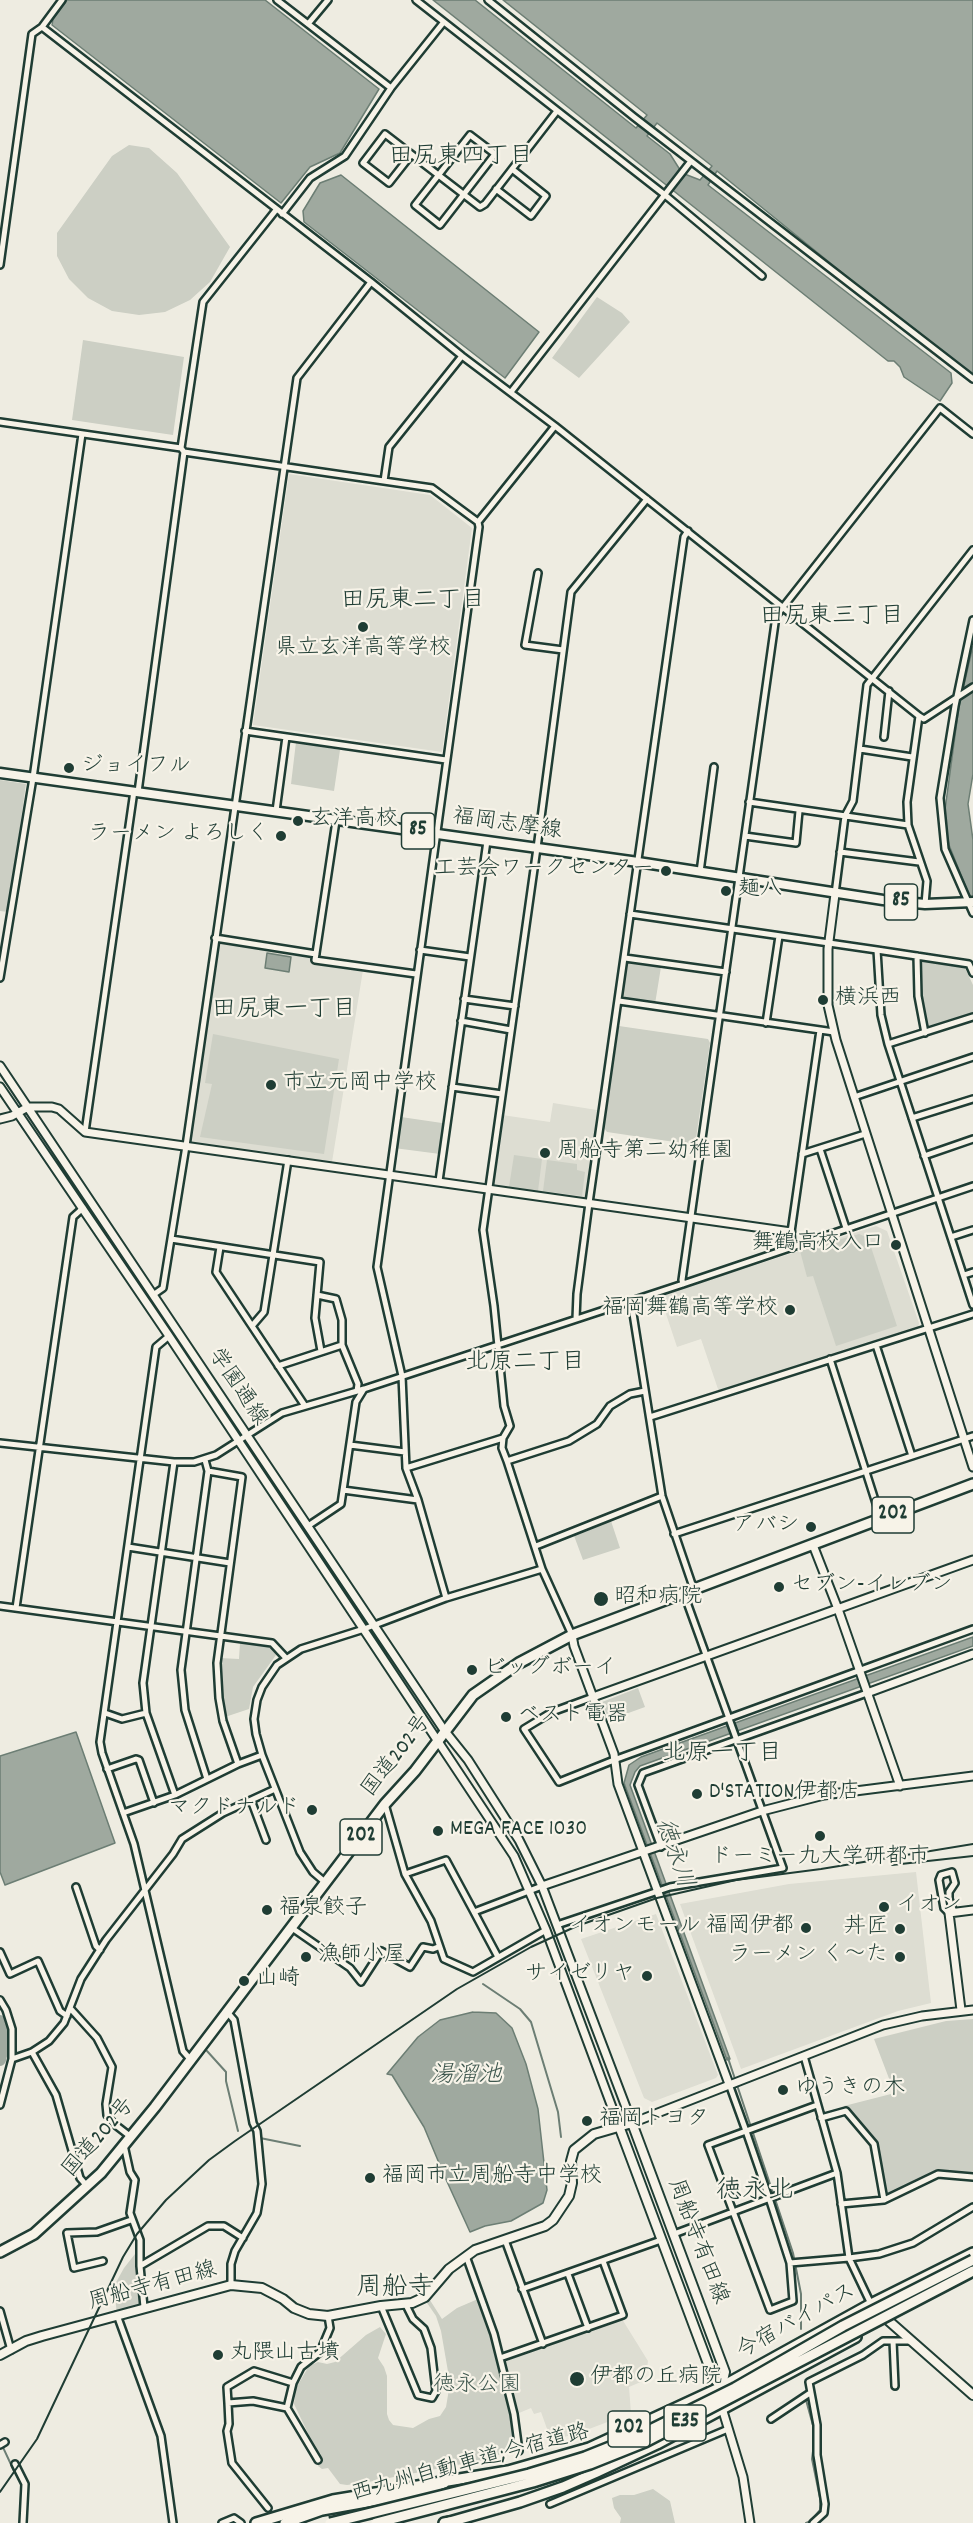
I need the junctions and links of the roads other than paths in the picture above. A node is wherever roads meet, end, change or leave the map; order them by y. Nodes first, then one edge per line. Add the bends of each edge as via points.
1 (62, 0) edge
2 (277, 0) edge
3 (328, 0) edge
4 (416, 0) edge
5 (488, 0) edge
6 (443, 23) junction
7 (308, 24) junction
8 (42, 27) junction
9 (391, 88) junction
10 (557, 111) junction
11 (411, 155) junction
12 (692, 161) junction
13 (512, 169) junction
14 (438, 175) junction
15 (496, 189) junction
16 (464, 195) junction
17 (665, 195) junction
18 (279, 212) junction
19 (0, 265) edge
20 (762, 276) dead end
21 (371, 282) junction
22 (462, 356) junction
23 (973, 379) edge
24 (511, 392) junction
25 (0, 422) edge
26 (555, 426) junction
27 (82, 434) junction
28 (973, 434) edge
29 (182, 450) junction
30 (283, 467) junction
31 (384, 481) junction
32 (647, 499) junction
33 (478, 522) junction
34 (688, 531) junction
35 (973, 550) edge
36 (538, 573) dead end
37 (781, 606) junction
38 (973, 620) edge
39 (563, 650) junction
40 (872, 678) junction
41 (973, 687) edge
42 (889, 691) junction
43 (957, 696) junction
44 (919, 716) junction
45 (245, 731) junction
46 (286, 737) junction
47 (884, 737) dead end
48 (860, 748) junction
49 (912, 757) junction
50 (446, 760) junction
51 (714, 766) dead end
52 (0, 773) edge
53 (33, 778) junction
54 (136, 792) junction
55 (749, 802) junction
56 (234, 806) junction
57 (276, 811) junction
58 (799, 811) junction
59 (844, 816) junction
60 (336, 820) junction
61 (908, 825) junction
62 (435, 834) junction
63 (744, 836) junction
64 (487, 841) junction
65 (537, 848) junction
66 (840, 852) junction
67 (638, 862) junction
68 (919, 862) junction
69 (700, 872) junction
70 (739, 878) junction
71 (835, 894) junction
72 (970, 902) edge
73 (925, 904) junction
74 (973, 913) edge
75 (630, 914) junction
76 (732, 929) junction
77 (778, 936) junction
78 (215, 938) junction
79 (829, 943) junction
80 (420, 950) junction
81 (877, 950) junction
82 (316, 954) junction
83 (917, 956) junction
84 (470, 957) junction
85 (625, 958) junction
86 (726, 972) junction
87 (973, 973) edge
88 (416, 974) junction
89 (0, 978) edge
90 (464, 999) junction
91 (619, 1001) junction
92 (515, 1006) junction
93 (720, 1016) junction
94 (973, 1017) edge
95 (461, 1021) junction
96 (766, 1023) junction
97 (512, 1030) junction
98 (820, 1030) junction
99 (834, 1032) junction
100 (926, 1033) junction
101 (888, 1044) junction
102 (973, 1057) edge
103 (0, 1066) edge
104 (900, 1081) junction
105 (0, 1087) edge
106 (452, 1087) junction
107 (502, 1094) junction
108 (854, 1097) junction
109 (973, 1099) edge
110 (28, 1107) junction
111 (18, 1112) junction
112 (912, 1118) junction
113 (0, 1119) edge
114 (85, 1132) junction
115 (865, 1134) junction
116 (973, 1139) edge
117 (186, 1146) junction
118 (820, 1149) junction
119 (802, 1154) junction
120 (924, 1156) junction
121 (288, 1160) junction
122 (388, 1174) junction
123 (439, 1181) junction
124 (973, 1186) edge
125 (489, 1188) junction
126 (938, 1197) junction
127 (589, 1203) junction
128 (83, 1208) junction
129 (890, 1213) junction
130 (691, 1217) junction
131 (846, 1228) junction
132 (973, 1230) edge
133 (791, 1232) junction
134 (951, 1237) junction
135 (171, 1239) junction
136 (220, 1246) junction
137 (792, 1248) junction
138 (273, 1254) junction
139 (973, 1272) edge
140 (964, 1275) junction
141 (683, 1284) junction
142 (153, 1295) junction
143 (317, 1295) junction
144 (631, 1301) junction
145 (973, 1305) edge
146 (973, 1314) edge
147 (576, 1319) junction
148 (252, 1326) junction
149 (928, 1329) junction
150 (169, 1336) junction
151 (342, 1345) junction
152 (497, 1345) junction
153 (876, 1345) junction
154 (321, 1351) junction
155 (830, 1359) junction
156 (278, 1366) junction
157 (402, 1376) junction
158 (364, 1389) junction
159 (357, 1391) junction
160 (645, 1391) junction
161 (305, 1406) junction
162 (650, 1417) junction
163 (246, 1435) junction
164 (973, 1436) edge
165 (503, 1438) junction
166 (964, 1438) junction
167 (238, 1440) junction
168 (0, 1443) edge
169 (350, 1445) junction
170 (41, 1448) junction
171 (405, 1452) junction
172 (912, 1456) junction
173 (141, 1459) junction
174 (205, 1460) junction
175 (507, 1461) junction
176 (174, 1462) junction
177 (973, 1467) edge
178 (406, 1468) junction
179 (208, 1471) junction
180 (866, 1471) junction
181 (973, 1484) edge
182 (343, 1490) junction
183 (662, 1496) junction
184 (418, 1500) junction
185 (881, 1519) junction
186 (308, 1526) junction
187 (674, 1534) junction
188 (813, 1545) junction
189 (536, 1546) junction
190 (128, 1547) junction
191 (162, 1552) junction
192 (196, 1557) junction
193 (973, 1560) edge
194 (230, 1563) junction
195 (542, 1569) junction
196 (694, 1590) junction
197 (684, 1594) junction
198 (446, 1598) junction
199 (0, 1606) edge
200 (16, 1608) junction
201 (838, 1609) junction
202 (117, 1623) junction
203 (375, 1625) junction
204 (152, 1628) junction
205 (364, 1629) junction
206 (973, 1629) edge
207 (185, 1633) junction
208 (572, 1635) junction
209 (220, 1638) junction
210 (708, 1656) junction
211 (973, 1656) edge
212 (286, 1658) junction
213 (859, 1670) junction
214 (867, 1693) junction
215 (593, 1697) junction
216 (105, 1713) junction
217 (146, 1713) junction
218 (728, 1719) junction
219 (444, 1730) junction
220 (437, 1739) junction
221 (737, 1739) junction
222 (262, 1755) junction
223 (614, 1760) junction
224 (238, 1764) junction
225 (107, 1768) junction
226 (973, 1776) edge
227 (207, 1779) junction
228 (900, 1786) junction
229 (275, 1789) junction
230 (175, 1795) junction
231 (251, 1800) junction
232 (154, 1803) junction
233 (385, 1804) junction
234 (762, 1811) junction
235 (123, 1814) junction
236 (266, 1840) dead end
237 (659, 1847) junction
238 (646, 1852) junction
239 (405, 1874) junction
240 (326, 1883) junction
241 (543, 1886) junction
242 (76, 1887) dead end
243 (530, 1890) junction
244 (144, 1891) junction
245 (658, 1891) junction
246 (973, 1910) edge
247 (474, 1912) junction
248 (952, 1912) junction
249 (557, 1925) junction
250 (292, 1928) junction
251 (546, 1930) junction
252 (438, 1947) junction
253 (100, 1950) junction
254 (0, 1952) edge
255 (498, 1957) junction
256 (0, 2000) edge
257 (70, 2008) junction
258 (962, 2010) junction
259 (973, 2010) edge
260 (227, 2012) junction
261 (67, 2016) junction
262 (32, 2052) junction
263 (804, 2056) junction
264 (12, 2059) junction
265 (190, 2059) junction
266 (729, 2084) junction
267 (0, 2105) edge
268 (817, 2105) junction
269 (821, 2118) junction
270 (632, 2123) junction
271 (619, 2126) junction
272 (746, 2131) junction
273 (131, 2137) junction
274 (124, 2145) junction
275 (837, 2173) junction
276 (973, 2177) edge
277 (87, 2186) junction
278 (769, 2198) junction
279 (884, 2200) junction
280 (841, 2205) junction
281 (973, 2207) edge
282 (732, 2212) junction
283 (131, 2220) junction
284 (674, 2234) junction
285 (243, 2238) junction
286 (505, 2240) junction
287 (661, 2240) junction
288 (0, 2252) edge
289 (973, 2253) edge
290 (466, 2256) junction
291 (849, 2258) junction
292 (973, 2260) edge
293 (103, 2261) dead end
294 (603, 2261) junction
295 (790, 2263) junction
296 (140, 2266) junction
297 (973, 2271) edge
298 (568, 2274) junction
299 (973, 2276) edge
300 (231, 2285) junction
301 (522, 2289) junction
302 (871, 2304) junction
303 (406, 2305) junction
304 (381, 2306) junction
305 (144, 2307) junction
306 (0, 2311) edge
307 (117, 2315) junction
308 (328, 2316) junction
309 (888, 2319) junction
310 (588, 2328) junction
311 (893, 2341) junction
312 (910, 2341) junction
313 (543, 2344) junction
314 (11, 2350) junction
315 (0, 2355) edge
316 (500, 2358) junction
317 (293, 2383) junction
318 (896, 2386) dead end
319 (721, 2387) junction
320 (810, 2392) junction
321 (973, 2395) edge
322 (228, 2403) junction
323 (287, 2408) junction
324 (722, 2408) junction
325 (771, 2419) dead end
326 (728, 2429) junction
327 (519, 2451) dead end
328 (318, 2460) dead end
329 (15, 2464) dead end
330 (444, 2483) junction
331 (550, 2504) dead end
332 (268, 2508) dead end
333 (23, 2523) edge
334 (173, 2523) edge
335 (222, 2523) edge
336 (241, 2523) edge
337 (256, 2523) edge
338 (285, 2523) edge
339 (330, 2523) edge
340 (376, 2523) edge
341 (447, 2523) edge
342 (750, 2523) edge
343 (813, 2523) edge

1 - 8 street
2 - 7 street
3 - 7 street
4 - 6 street
5 - 12 street
6 - 9 street
6 - 10 street
7 - 9 street
8 - 18 street
8 - 19 street via 32,34
9 - 18 street via 345,156 310,178
10 - 13 street
10 - 17 street
11 - 11 street via 389,183 363,163 385,135
11 - 14 street
12 - 17 street
12 - 23 street
13 - 15 street
13 - 15 street via 546,196 531,216
14 - 16 street
14 - 16 street via 415,205 440,225
14 - 16 street via 470,135 495,154
15 - 16 street via 480,207
17 - 20 street
17 - 24 street
18 - 21 street
18 - 29 street via 203,302
21 - 22 street
21 - 30 street via 297,378
22 - 24 street
22 - 31 street via 389,447
24 - 26 street
25 - 27 street
26 - 32 street
26 - 33 street
27 - 29 street
27 - 53 street
28 - 37 street via 940,408
29 - 30 street
29 - 54 street
30 - 31 street
30 - 45 street
31 - 33 street via 432,488
32 - 34 street
32 - 39 street via 571,592
33 - 50 street
34 - 37 street
34 - 67 street via 684,537
35 - 40 street
36 - 39 street via 525,645
37 - 40 street
37 - 55 street via 776,616
38 - 43 street
39 - 65 street
40 - 42 street
40 - 48 street via 867,685
41 - 43 street
42 - 44 street
42 - 47 street
43 - 44 street via 924,719
43 - 72 street via 940,798 945,849
44 - 49 street
45 - 46 street
45 - 56 street
46 - 50 street
46 - 57 street
48 - 49 street
48 - 59 street via 853,801
49 - 61 street
50 - 62 street
51 - 69 street
52 - 53 main road, 福岡志摩線 / 85
53 - 54 main road, 福岡志摩線 / 85
53 - 89 street
54 - 56 main road, 福岡志摩線 / 85
54 - 114 street
55 - 58 street
55 - 63 street
56 - 57 main road, 福岡志摩線 / 85
56 - 78 street
57 - 60 main road, 福岡志摩線 / 85
58 - 59 street
58 - 63 street via 796,843
59 - 61 street
59 - 66 street
60 - 62 main road, 福岡志摩線 / 85
60 - 82 street
61 - 68 street
62 - 64 main road, 福岡志摩線 / 85
62 - 80 street
63 - 70 street
64 - 65 main road, 福岡志摩線 / 85
64 - 84 street
65 - 67 main road, 福岡志摩線 / 85
65 - 92 street
66 - 68 street
66 - 71 street
67 - 69 main road, 福岡志摩線 / 85
67 - 75 street
68 - 73 street via 927,881
69 - 70 main road, 福岡志摩線 / 85
70 - 71 main road, 福岡志摩線 / 85
70 - 76 street
71 - 73 main road, 福岡志摩線 / 85
71 - 79 street
72 - 73 main road, 福岡志摩線 / 85
72 - 74 street
75 - 76 street
75 - 85 street
76 - 77 street
76 - 86 street
77 - 79 street
77 - 96 street
78 - 82 street
78 - 117 street
79 - 81 street
79 - 99 street via 828,1005
80 - 84 street
80 - 88 street
81 - 83 street
81 - 101 street via 881,1015
82 - 88 street via 315,960
83 - 87 street via 969,964
83 - 100 street via 918,996
84 - 90 street
85 - 86 street
85 - 91 street
86 - 93 street
88 - 122 street
90 - 92 street
90 - 95 street
91 - 93 street
91 - 127 street
92 - 97 street
93 - 96 street
93 - 130 street
94 - 100 street
95 - 97 street
95 - 106 street
96 - 98 street
97 - 107 street
98 - 99 street
98 - 119 street
99 - 108 street
100 - 101 street
101 - 104 street
102 - 104 street
103 - 110 street, 学園通線
104 - 108 street
104 - 112 street
105 - 111 street, 学園通線
106 - 107 street
106 - 123 street
107 - 125 street
108 - 115 street
109 - 112 street
110 - 111 street
110 - 114 street via 60,1109
110 - 142 street, 学園通線
111 - 113 street
111 - 128 street, 学園通線
112 - 120 street
114 - 117 street
115 - 118 street
115 - 129 street
116 - 120 street
117 - 121 street
117 - 135 street
118 - 119 street
118 - 131 street
119 - 133 street
120 - 126 street
121 - 122 street
121 - 138 street
122 - 123 street
122 - 157 street via 377,1267
123 - 125 street
124 - 126 street
125 - 127 street
125 - 152 street via 483,1230
126 - 129 street
126 - 134 street
127 - 130 street
127 - 147 street
128 - 150 street, 学園通線
128 - 170 street via 73,1217
129 - 131 street
129 - 149 street
130 - 133 street
130 - 141 street
131 - 137 street
132 - 134 street
133 - 137 street
134 - 140 street
135 - 136 street
135 - 142 street via 163,1288
136 - 138 street
136 - 148 street via 216,1272
137 - 141 street
138 - 143 street via 320,1262
138 - 148 street via 264,1312
139 - 140 street
140 - 145 street
141 - 144 street
142 - 163 street, 学園通線
143 - 151 street via 336,1299 342,1320
143 - 154 street via 315,1330
144 - 147 street
144 - 160 street
146 - 149 street
147 - 152 street
148 - 156 street
149 - 153 street
149 - 166 street
150 - 167 street, 学園通線
150 - 173 street via 156,1347
151 - 154 street
151 - 159 street via 358,1384
152 - 157 street
152 - 165 street via 510,1426
153 - 155 street
153 - 172 street
154 - 156 street
155 - 162 street
155 - 180 street
156 - 161 street
157 - 158 street
157 - 171 street
158 - 159 street
158 - 169 street via 356,1402
159 - 161 street
160 - 162 street
160 - 175 street via 630,1394 610,1406 597,1424 569,1441
161 - 163 street via 282,1413
162 - 183 street
163 - 167 street
163 - 186 street, 学園通線
164 - 166 street
165 - 175 street
165 - 178 street
166 - 172 street
166 - 177 street
167 - 174 street
167 - 205 street, 学園通線
168 - 170 street
169 - 171 street
169 - 182 street
170 - 173 street
170 - 200 street
171 - 178 street
172 - 180 street
173 - 176 street
173 - 190 street
174 - 176 street
174 - 179 street
175 - 189 street
176 - 191 street
178 - 184 street
179 - 192 street
179 - 194 street via 242,1477
180 - 185 street
180 - 187 street
181 - 185 highway, 国道202号 / 202
182 - 184 street
182 - 186 street via 341,1504
183 - 187 street
183 - 189 street
184 - 198 street
185 - 188 highway, 国道202号 / 202
186 - 203 street, 学園通線
187 - 196 street
188 - 196 highway, 国道202号 / 202
188 - 201 street
189 - 195 street
190 - 191 street
190 - 202 street
191 - 192 street
191 - 204 street
192 - 194 street
192 - 207 street
193 - 201 street
194 - 209 street
195 - 198 street
195 - 208 street
196 - 197 highway, 国道202号 / 202
197 - 208 highway, 国道202号 / 202
197 - 210 street
198 - 203 street
199 - 200 street
200 - 202 street
201 - 210 street
201 - 213 street
202 - 204 street
202 - 216 street
203 - 205 street
203 - 219 street, 学園通線
204 - 207 street
204 - 217 street via 143,1683
205 - 212 street via 301,1649
205 - 220 street, 学園通線
206 - 213 street
207 - 209 street
207 - 227 street via 185,1710
208 - 215 street
208 - 219 highway, 国道202号 / 202 via 519,1663 472,1695
209 - 212 street via 272,1643
209 - 224 street via 219,1698
210 - 215 street
210 - 218 street
211 - 214 street
212 - 222 street via 269,1675 257,1700 254,1719
213 - 214 street
213 - 218 street
214 - 221 street
214 - 228 street
215 - 223 street
215 - 223 street via 552,1712 524,1729 559,1782
216 - 217 street via 122,1719
216 - 225 street via 100,1742
217 - 230 street
218 - 221 street
218 - 223 street
219 - 220 highway, 国道202号 / 202
219 - 241 street, 学園通線 via 501,1811
220 - 233 highway, 国道202号 / 202
220 - 243 street, 学園通線 via 514,1856
221 - 234 street
221 - 237 street via 643,1773 638,1785
222 - 224 street
222 - 229 street
223 - 238 street via 618,1784
224 - 227 street
225 - 232 street via 139,1760
225 - 235 street
226 - 228 street
227 - 230 street
228 - 234 street via 824,1796
229 - 231 street
229 - 240 street via 303,1858
230 - 232 street
231 - 236 street
231 - 244 street via 182,1839
232 - 235 street
233 - 239 street
233 - 240 highway, 国道202号 / 202
234 - 237 street
234 - 245 street via 783,1868
235 - 244 street
237 - 238 street
238 - 241 street
238 - 245 street
239 - 247 street via 446,1860
239 - 252 street via 431,1921
240 - 250 highway, 国道202号 / 202
241 - 243 street
241 - 249 street, 学園通線
242 - 253 street
243 - 247 street
243 - 251 street, 学園通線
244 - 253 street
244 - 265 street via 183,2051
245 - 249 street
245 - 266 street
246 - 248 street
247 - 255 street
248 - 248 street via 944,1908 939,1880 944,1873 952,1872
248 - 258 street
249 - 270 street, 学園通線
250 - 252 street via 350,1968 361,1982 381,1951 410,1967 423,1947
250 - 260 highway, 国道202号 / 202
251 - 255 street
251 - 271 street, 学園通線
252 - 255 street via 444,1959 473,1972
253 - 257 street via 81,1979
254 - 261 street via 10,1974 38,1960 60,2011
256 - 264 street via 12,2030
257 - 261 street
257 - 273 street via 97,2038 112,2067 107,2115
258 - 259 street
258 - 263 street via 883,2025
260 - 265 highway, 国道202号 / 202
260 - 285 street via 234,2020 257,2131 262,2184 257,2213
261 - 262 street via 50,2041
262 - 264 street
262 - 277 street via 56,2095 80,2178
263 - 266 street
263 - 268 street
264 - 267 street
265 - 273 highway, 国道202号 / 202
266 - 270 street
266 - 272 street
268 - 269 street
268 - 272 street
269 - 275 street
269 - 279 street via 846,2111 874,2144
270 - 271 main road, 周船寺有田線
270 - 284 main road, 周船寺有田線
271 - 286 main road, 周船寺有田線 via 594,2134 574,2150 569,2196 553,2220
271 - 287 main road, 周船寺有田線
272 - 278 street
272 - 282 street via 708,2145
273 - 274 highway, 国道202号 / 202
274 - 277 highway, 国道202号 / 202
274 - 283 street via 135,2180
275 - 278 street
275 - 280 street
276 - 279 street via 938,2174
277 - 288 highway, 国道202号 / 202 via 34,2234
278 - 282 street
278 - 295 street
279 - 280 street
280 - 291 street
281 - 291 street via 913,2242 879,2254
282 - 284 street
282 - 295 street via 770,2310 793,2301
283 - 293 street via 97,2232 67,2233 74,2268
283 - 296 street via 140,2240
284 - 319 main road, 周船寺有田線 via 725,2372
285 - 296 street via 224,2226 208,2226
285 - 300 street via 231,2264
286 - 290 main road, 周船寺有田線
286 - 301 street
287 - 294 street
287 - 319 main road, 周船寺有田線 via 713,2377
289 - 302 highway, 今宿バイパス / 202
290 - 303 main road, 周船寺有田線 via 425,2297
290 - 316 street
291 - 295 street
291 - 302 street
292 - 339 highway, 西九州自動車道;今宿道路 / E35, bridge via 640,2435 529,2474
294 - 298 street
294 - 310 street via 623,2315
296 - 305 street
297 - 340 highway, 西九州自動車道;今宿道路 / E35, bridge via 645,2442 533,2482
298 - 301 street
298 - 310 street
299 - 309 highway, 今宿バイパス / 202
300 - 305 main road, 周船寺有田線
300 - 308 main road, 周船寺有田線 via 262,2288 294,2308
301 - 313 street
302 - 309 main road
302 - 319 highway, 今宿バイパス / 202
303 - 304 main road, 周船寺有田線
303 - 304 street via 424,2329 431,2348 436,2391 432,2398 418,2395
304 - 308 main road, 周船寺有田線
305 - 307 main road, 周船寺有田線
306 - 314 street
307 - 314 main road, 周船寺有田線 via 26,2341
307 - 334 street via 160,2436
308 - 317 street via 330,2328 320,2352 301,2367
309 - 312 main road
309 - 324 highway, 今宿バイパス / 202
310 - 313 street
311 - 312 street
311 - 318 street
311 - 320 street via 883,2341 809,2382
312 - 321 main road
313 - 316 street
314 - 315 main road, 周船寺有田線
316 - 327 street
317 - 322 street via 254,2371 227,2387
317 - 323 street
319 - 324 main road, 周船寺有田線
319 - 330 highway, 今宿バイパス / 202 via 589,2448 508,2471
320 - 325 street
320 - 343 street via 818,2425 817,2455 825,2504 824,2513
322 - 323 street via 253,2402
322 - 332 street via 232,2463
323 - 328 street
324 - 326 street
324 - 341 highway, 今宿バイパス / 202 via 657,2444 563,2487
326 - 331 street
326 - 342 street via 743,2477
329 - 333 street via 25,2484
330 - 337 highway, 今宿バイパス / 202 via 333,2500
330 - 338 highway via 417,2493 322,2510
335 - 336 street via 234,2518

